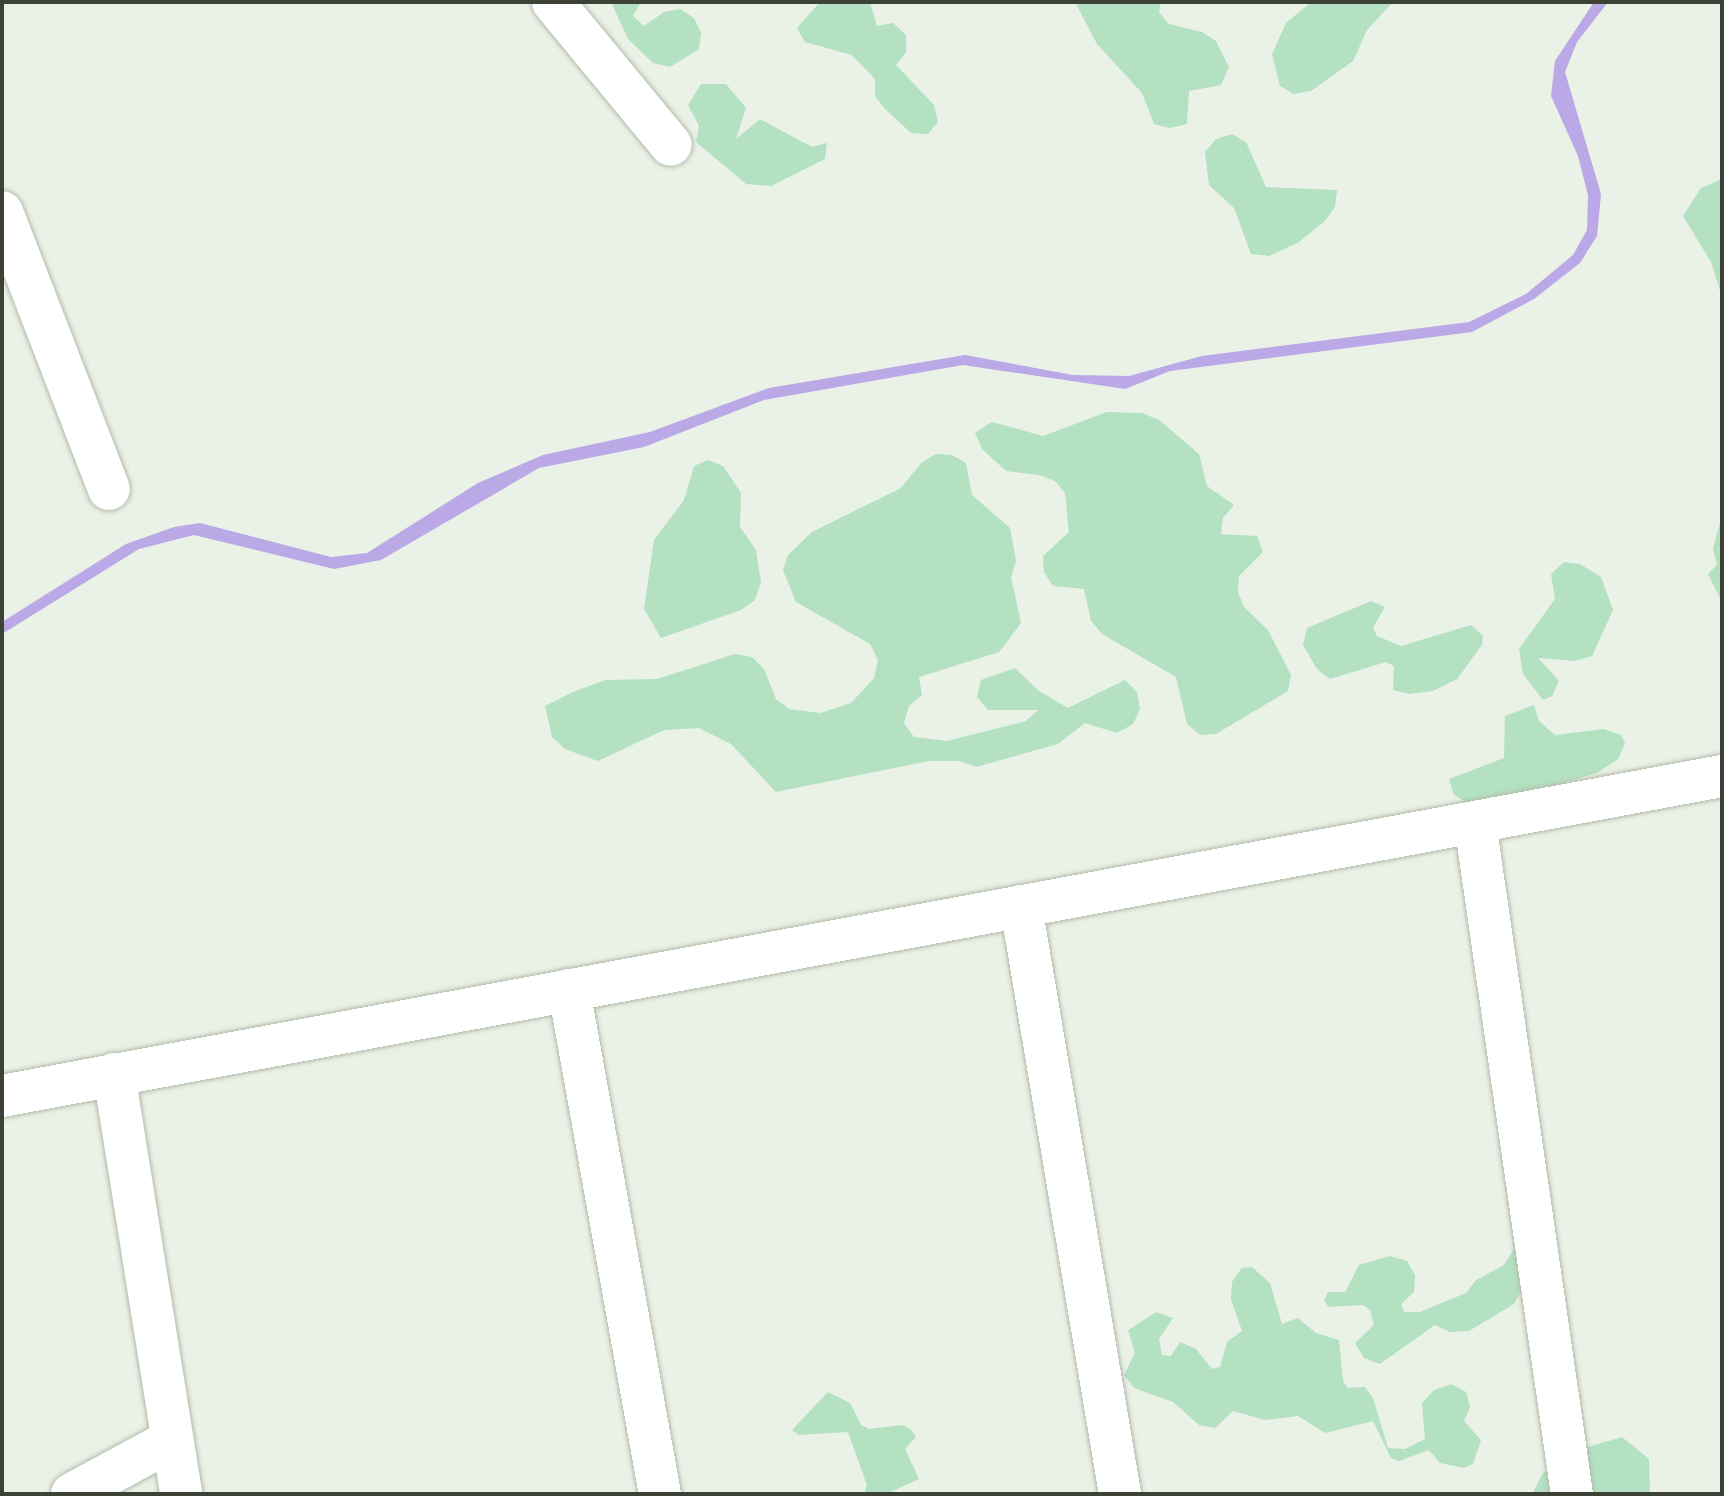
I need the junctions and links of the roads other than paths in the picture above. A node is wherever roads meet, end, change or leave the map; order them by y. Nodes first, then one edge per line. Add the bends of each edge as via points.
1 (553, 2) edge
2 (671, 145) dead end
3 (2, 212) edge
4 (109, 489) dead end
5 (1722, 776) edge
6 (1475, 822) junction
7 (1021, 906) junction
8 (569, 990) junction
9 (114, 1074) junction
10 (2, 1096) edge
11 (172, 1440) junction
12 (72, 1494) edge
13 (181, 1494) edge
14 (660, 1494) edge
15 (1120, 1494) edge
16 (1572, 1494) edge

1 - 2 street
3 - 4 street
5 - 6 street
6 - 7 street
6 - 16 street
7 - 8 street
7 - 15 street
8 - 9 street
8 - 14 street
9 - 10 street
9 - 11 street
11 - 12 street
11 - 13 street

